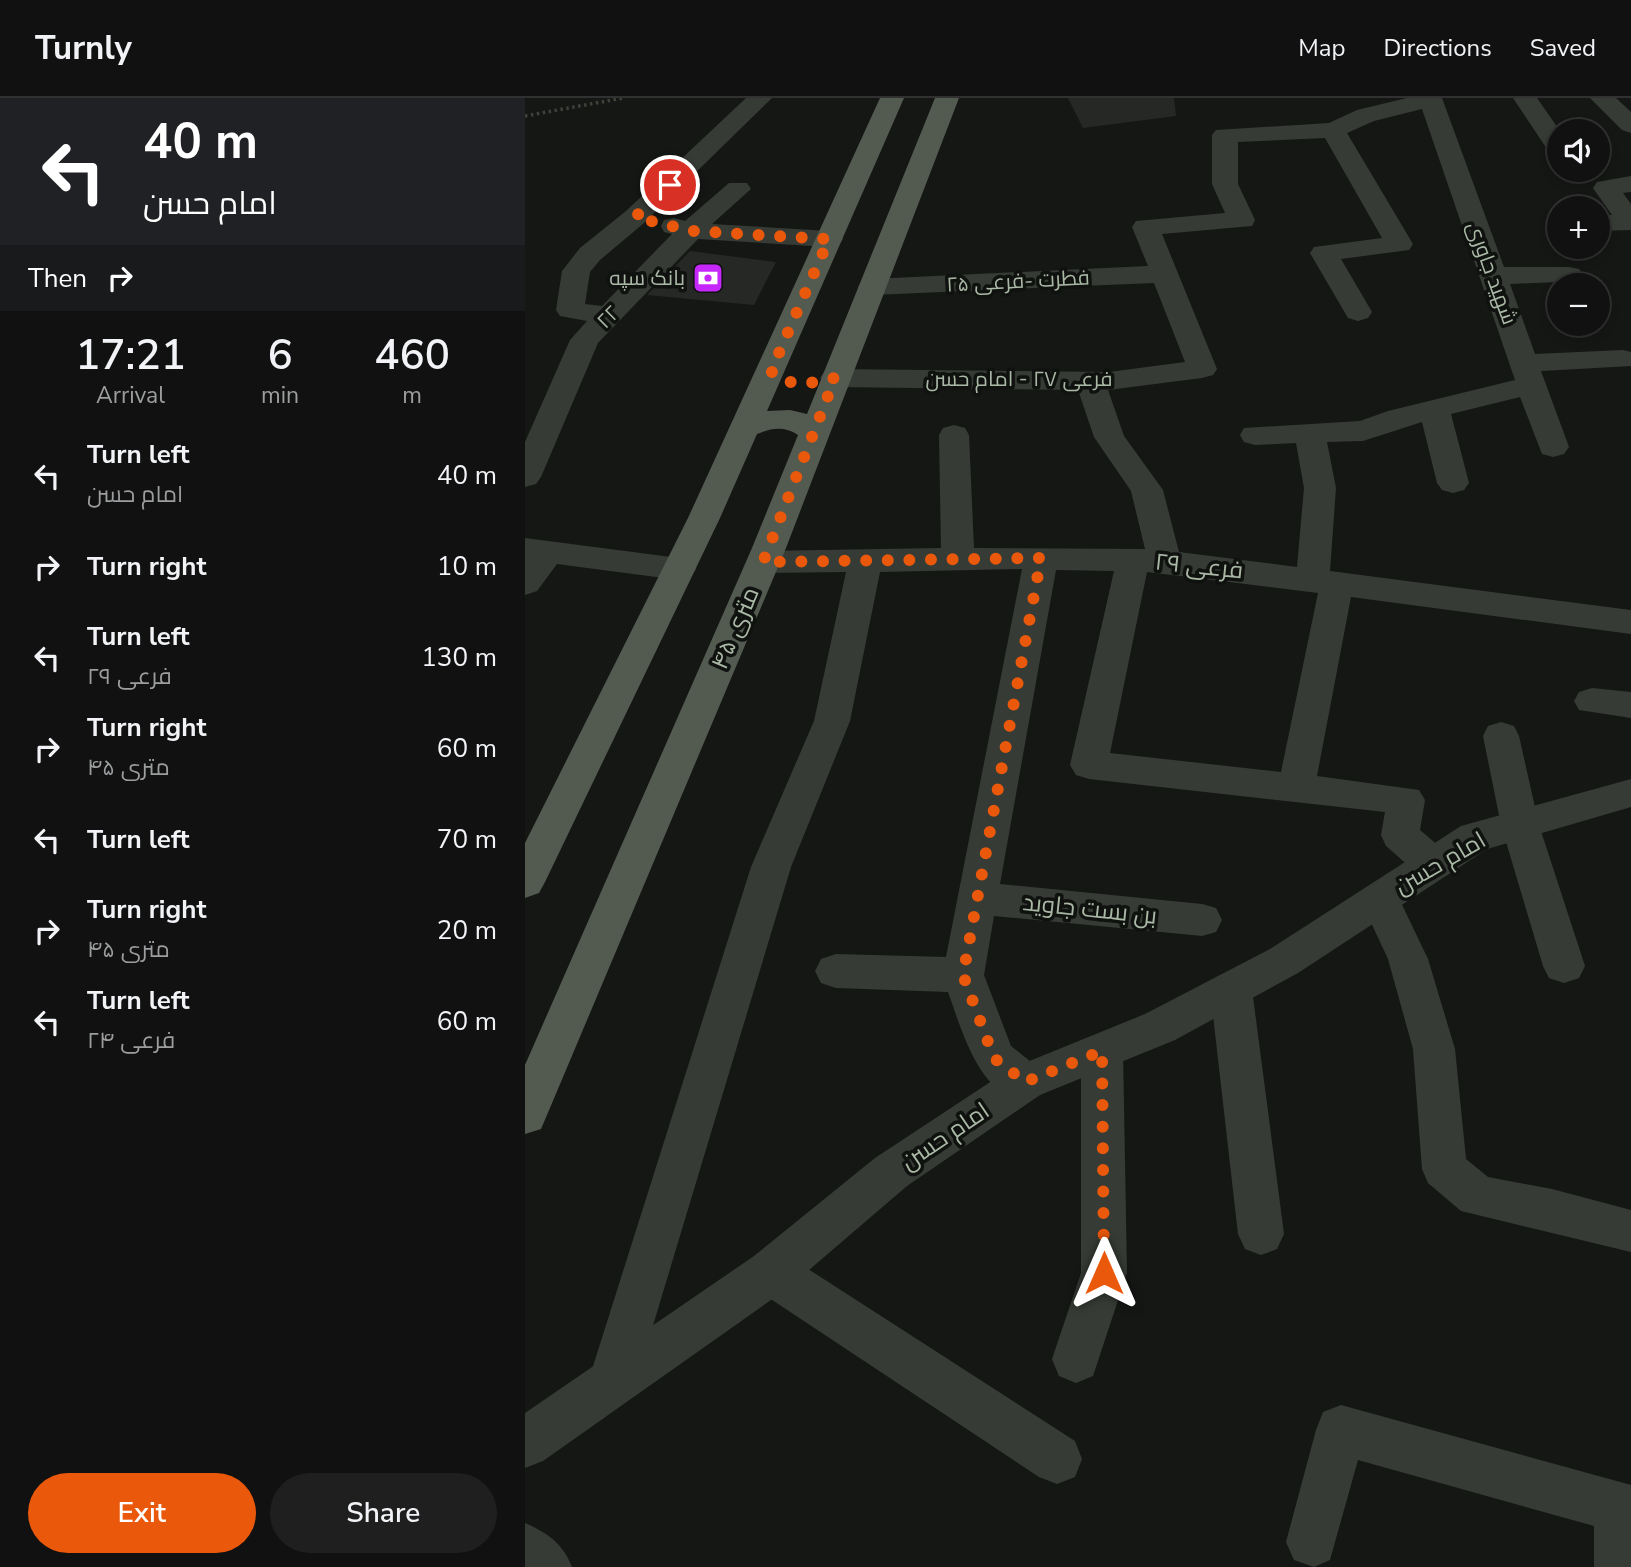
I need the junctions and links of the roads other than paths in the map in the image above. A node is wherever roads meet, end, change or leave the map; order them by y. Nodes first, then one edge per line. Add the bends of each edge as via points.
1 (760, 98) edge
2 (892, 98) edge
3 (947, 98) edge
4 (1525, 98) edge
5 (1602, 98) edge
6 (1430, 99) edge
7 (1631, 125) edge
8 (1333, 130) junction
9 (1547, 130) edge
10 (1631, 184) edge
11 (738, 189) dead end
12 (635, 217) junction
13 (1610, 223) edge
14 (692, 231) junction
15 (829, 239) junction
16 (1163, 274) junction
17 (1547, 275) edge
18 (1492, 276) junction
19 (872, 287) junction
20 (1359, 312) dead end
21 (609, 316) junction
22 (1623, 359) dead end
23 (1529, 374) junction
24 (802, 379) junction
25 (1090, 381) junction
26 (1434, 409) junction
27 (744, 428) junction
28 (536, 430) edge
29 (815, 433) junction
30 (1310, 433) junction
31 (954, 435) dead end
32 (1255, 435) dead end
33 (1553, 447) dead end
34 (525, 477) edge
35 (1454, 483) dead end
36 (537, 551) edge
37 (1041, 558) junction
38 (866, 559) junction
39 (958, 559) junction
40 (1149, 561) junction
41 (763, 562) junction
42 (678, 569) junction
43 (1325, 581) junction
44 (525, 583) edge
45 (1631, 622) edge
46 (1592, 701) dead end
47 (1631, 705) edge
48 (1501, 736) dead end
49 (1296, 788) junction
50 (1631, 793) edge
51 (1520, 825) junction
52 (1433, 864) junction
53 (527, 874) edge
54 (978, 898) junction
55 (1380, 899) junction
56 (1202, 920) dead end
57 (1564, 966) dead end
58 (836, 971) dead end
59 (963, 975) junction
60 (1231, 989) junction
61 (1102, 1051) junction
62 (1025, 1082) junction
63 (525, 1115) edge
64 (1631, 1231) edge
65 (1261, 1234) dead end
66 (771, 1272) junction
67 (1076, 1359) dead end
68 (612, 1382) junction
69 (525, 1443) edge
70 (1056, 1459) dead end
71 (1625, 1510) edge
72 (1313, 1542) dead end
73 (525, 1549) edge
74 (546, 1567) edge
75 (1620, 1567) edge

1 - 12 street
2 - 15 main road, ۴۵ متری
3 - 19 main road, ۴۵ متری
4 - 9 street
5 - 7 street
6 - 8 street via 1366,115
6 - 18 street, شهید جاوری
8 - 16 street via 1225,135 1225,184 1242,220 1146,227
8 - 20 street via 1399,244 1324,253
10 - 13 street via 1606,188 1631,222
11 - 14 street, ۲۲
12 - 14 street
12 - 21 street via 576,271 570,310
14 - 15 street
14 - 21 street, ۲۲
15 - 24 main road, ۴۵ متری
16 - 19 street, فطرت -فرعی ۲۵
16 - 25 street, فرعی ۲۷ - امام حسن via 1202,369
17 - 18 street
18 - 23 street, شهید جاوری
19 - 24 main road, ۴۵ متری
21 - 28 street, ۲۲ via 585,340
22 - 23 street
23 - 26 street
23 - 33 street, شهید جاوری
24 - 25 street, فرعی ۲۷ - امام حسن
24 - 27 main road, ۴۵ متری
24 - 29 main road, ۴۵ متری
25 - 40 street via 1109,437 1147,491
26 - 30 street via 1363,431
26 - 35 street
27 - 29 main road via 781,418 800,421
27 - 42 main road, ۴۵ متری
28 - 34 street, ۲۲
29 - 41 main road, ۴۵ متری
30 - 32 street
30 - 43 street via 1320,488
31 - 39 street
36 - 42 street
36 - 44 street
37 - 39 street, فرعی ۲۹
37 - 40 street, فرعی ۲۹
37 - 54 street
38 - 39 street, فرعی ۲۹
38 - 41 street, فرعی ۲۹
38 - 68 street via 832,721 771,867
40 - 43 street, فرعی ۲۹
40 - 49 street via 1089,765
41 - 63 main road, ۴۵ متری
42 - 53 main road, ۴۵ متری
43 - 45 street, فرعی ۲۹
43 - 49 street
46 - 47 street
48 - 51 street
49 - 52 street via 1406,800 1400,835
50 - 51 street, امام حسن
51 - 52 street, امام حسن via 1475,837
51 - 57 street
52 - 55 street, امام حسن
54 - 56 street, بن بست جاوید
54 - 59 street
55 - 60 street, امام حسن
55 - 64 street via 1408,959 1434,1049 1444,1169 1477,1196
58 - 59 street
59 - 62 street via 994,1058
60 - 61 street, امام حسن
60 - 65 street
61 - 62 street, امام حسن
61 - 67 street via 1104,1273
62 - 66 street, امام حسن via 891,1172
66 - 68 street, امام حسن
66 - 70 street
68 - 69 street, امام حسن
71 - 72 street via 1341,1430
71 - 75 street
73 - 74 street

